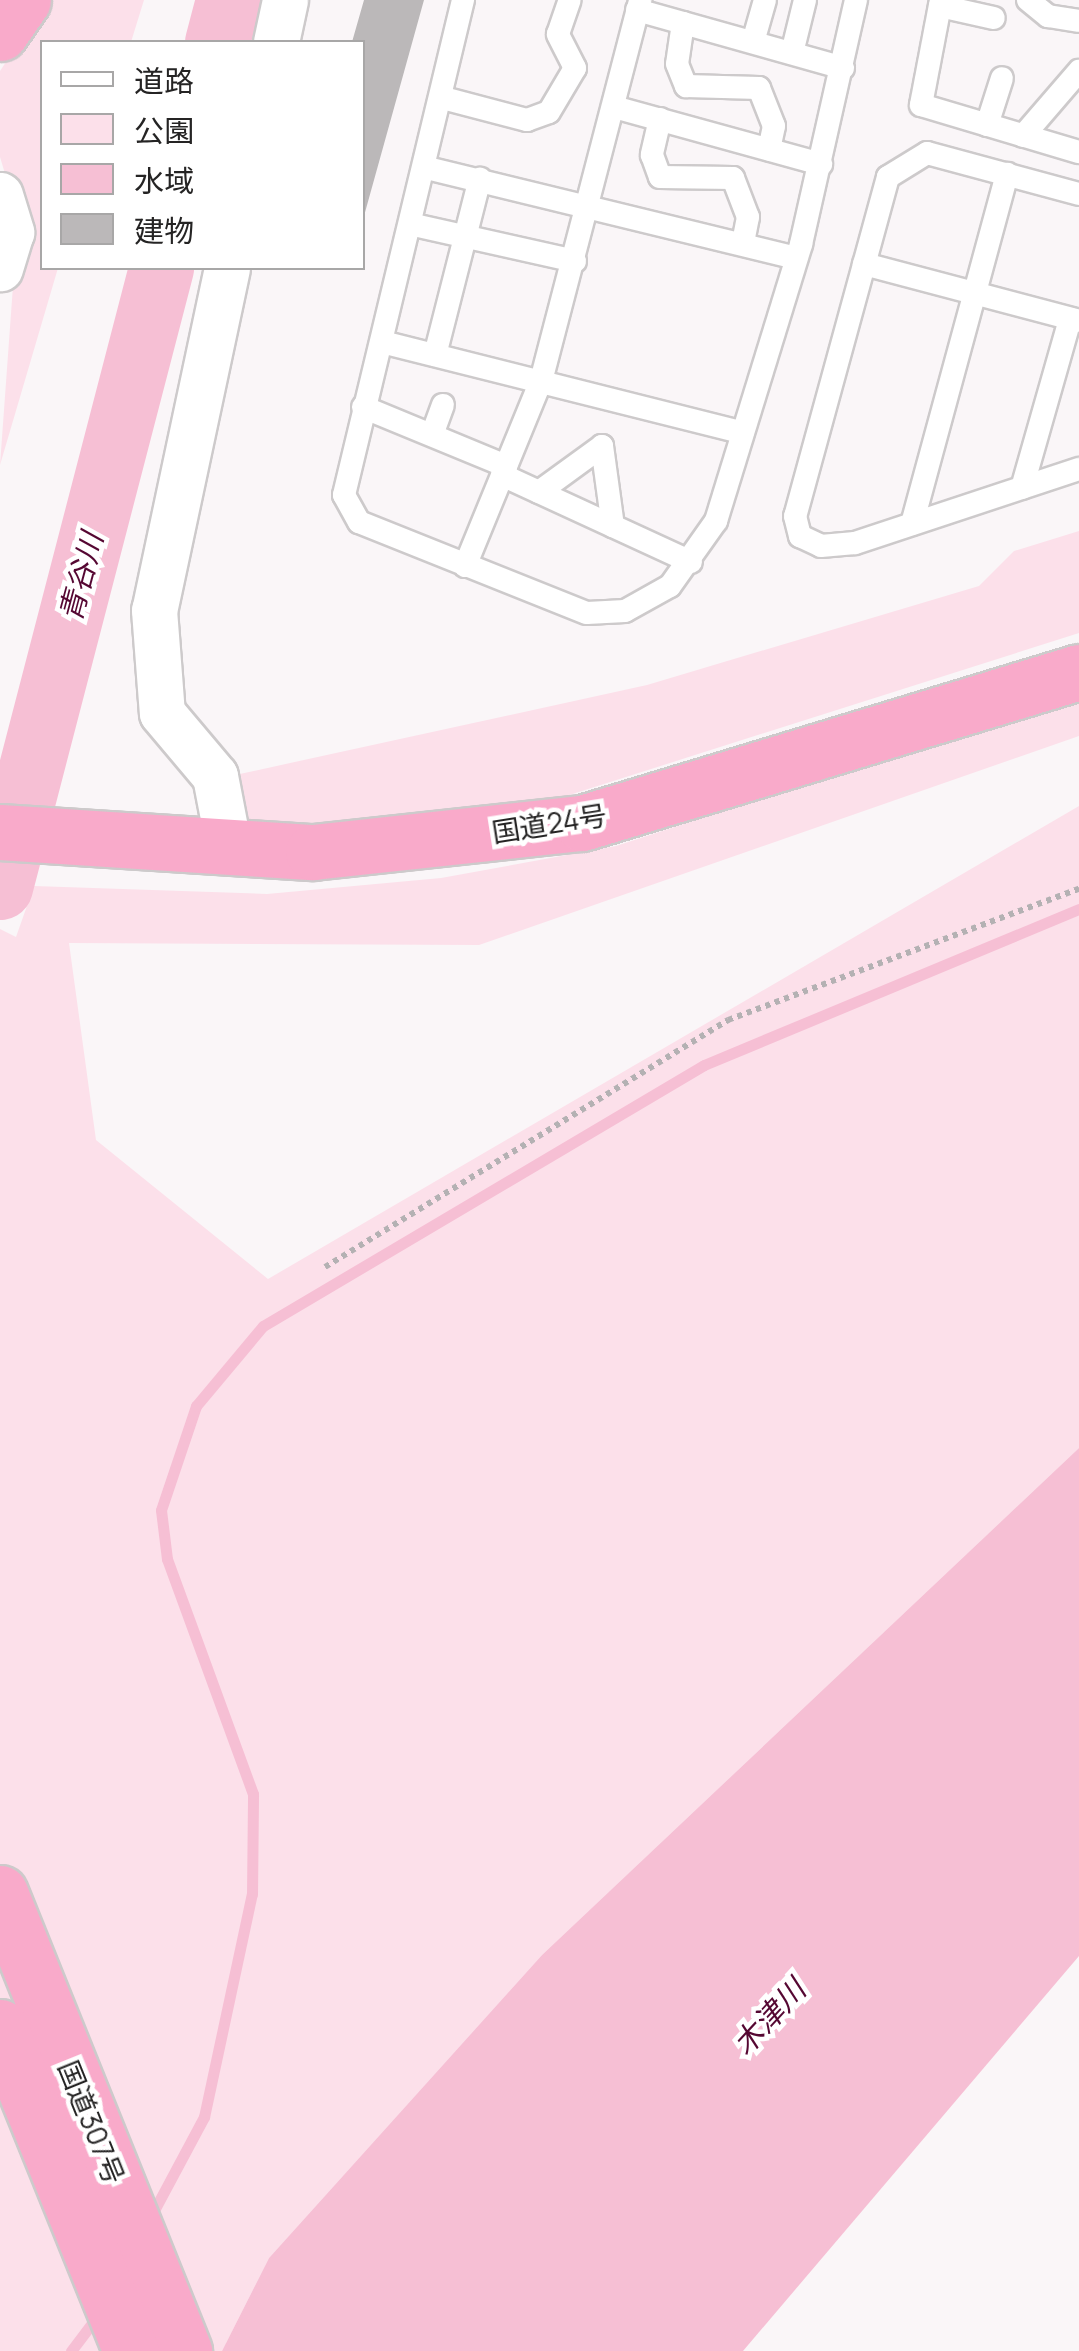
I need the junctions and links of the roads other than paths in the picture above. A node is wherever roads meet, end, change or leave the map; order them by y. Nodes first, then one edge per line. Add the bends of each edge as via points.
1 (23, 0) edge
2 (285, 0) edge
3 (463, 0) edge
4 (570, 0) edge
5 (764, 0) edge
6 (806, 0) edge
7 (856, 0) edge
8 (1028, 0) edge
9 (940, 3) edge
10 (638, 5) edge
11 (994, 18) dead end
12 (1079, 21) edge
13 (683, 23) junction
14 (0, 33) edge
15 (276, 40) edge
16 (753, 42) junction
17 (792, 53) junction
18 (843, 68) junction
19 (1079, 71) edge
20 (1002, 78) dead end
21 (443, 98) junction
22 (614, 107) junction
23 (660, 119) junction
24 (988, 125) junction
25 (1023, 136) junction
26 (769, 150) junction
27 (1079, 152) edge
28 (820, 164) junction
29 (427, 168) junction
30 (1007, 174) junction
31 (480, 179) junction
32 (1079, 194) edge
33 (0, 195) edge
34 (592, 202) junction
35 (414, 225) junction
36 (466, 234) junction
37 (743, 243) junction
38 (796, 258) junction
39 (575, 261) junction
40 (864, 264) junction
41 (0, 268) edge
42 (227, 270) edge
43 (975, 292) junction
44 (1074, 320) edge
45 (382, 342) junction
46 (435, 355) junction
47 (541, 381) junction
48 (443, 405) dead end
49 (363, 407) junction
50 (743, 432) junction
51 (432, 436) junction
52 (1079, 469) edge
53 (504, 470) junction
54 (1022, 488) junction
55 (539, 492) junction
56 (912, 524) junction
57 (613, 526) junction
58 (690, 562) junction
59 (465, 566) junction
60 (1079, 672) edge
61 (19, 834) edge
62 (228, 849) junction
63 (0, 1894) edge
64 (0, 2027) edge
65 (132, 2351) edge
66 (184, 2351) edge

1 - 14 highway
2 - 15 street
3 - 21 lane
4 - 21 lane via 558,34 574,68 549,112 527,120
5 - 16 lane
6 - 17 lane
7 - 18 lane
8 - 12 lane via 1048,16
9 - 11 lane
9 - 24 lane via 921,106
10 - 13 lane
10 - 22 lane
13 - 16 lane
13 - 26 lane via 678,64 686,86 760,88 774,126
16 - 17 lane
17 - 18 lane
18 - 28 lane
19 - 25 lane
20 - 24 lane
21 - 29 lane
22 - 23 lane
22 - 34 lane
23 - 26 lane
23 - 37 lane via 652,155 660,177 733,178 748,216
24 - 25 lane
25 - 27 lane
26 - 28 lane
28 - 38 lane
29 - 31 lane
29 - 35 lane
30 - 32 lane
30 - 40 lane via 927,153 904,162 888,178
30 - 43 lane
31 - 34 lane
31 - 36 lane
33 - 41 street via 10,232
34 - 37 lane
34 - 39 lane
35 - 36 lane
35 - 45 lane
36 - 39 lane
36 - 46 lane
37 - 38 lane
38 - 50 lane
39 - 47 lane
40 - 43 lane
40 - 56 lane via 795,516 800,536 820,546
42 - 62 street via 154,610 162,714 215,776
43 - 44 lane
43 - 56 lane
44 - 54 lane
45 - 46 lane
45 - 49 lane
46 - 47 lane
47 - 50 lane
47 - 53 lane
48 - 51 lane
49 - 51 lane
49 - 59 lane via 344,496 359,522
50 - 58 lane via 716,521
51 - 53 lane
52 - 54 lane
53 - 55 lane
53 - 59 lane
54 - 56 lane
55 - 57 lane
55 - 57 lane via 602,446
57 - 58 lane
58 - 59 lane via 670,586 624,611 587,613
60 - 62 highway, 国道24号 via 582,824 312,852
61 - 62 highway, 国道24号
63 - 66 highway, 国道307号
64 - 65 highway, 国道307号

